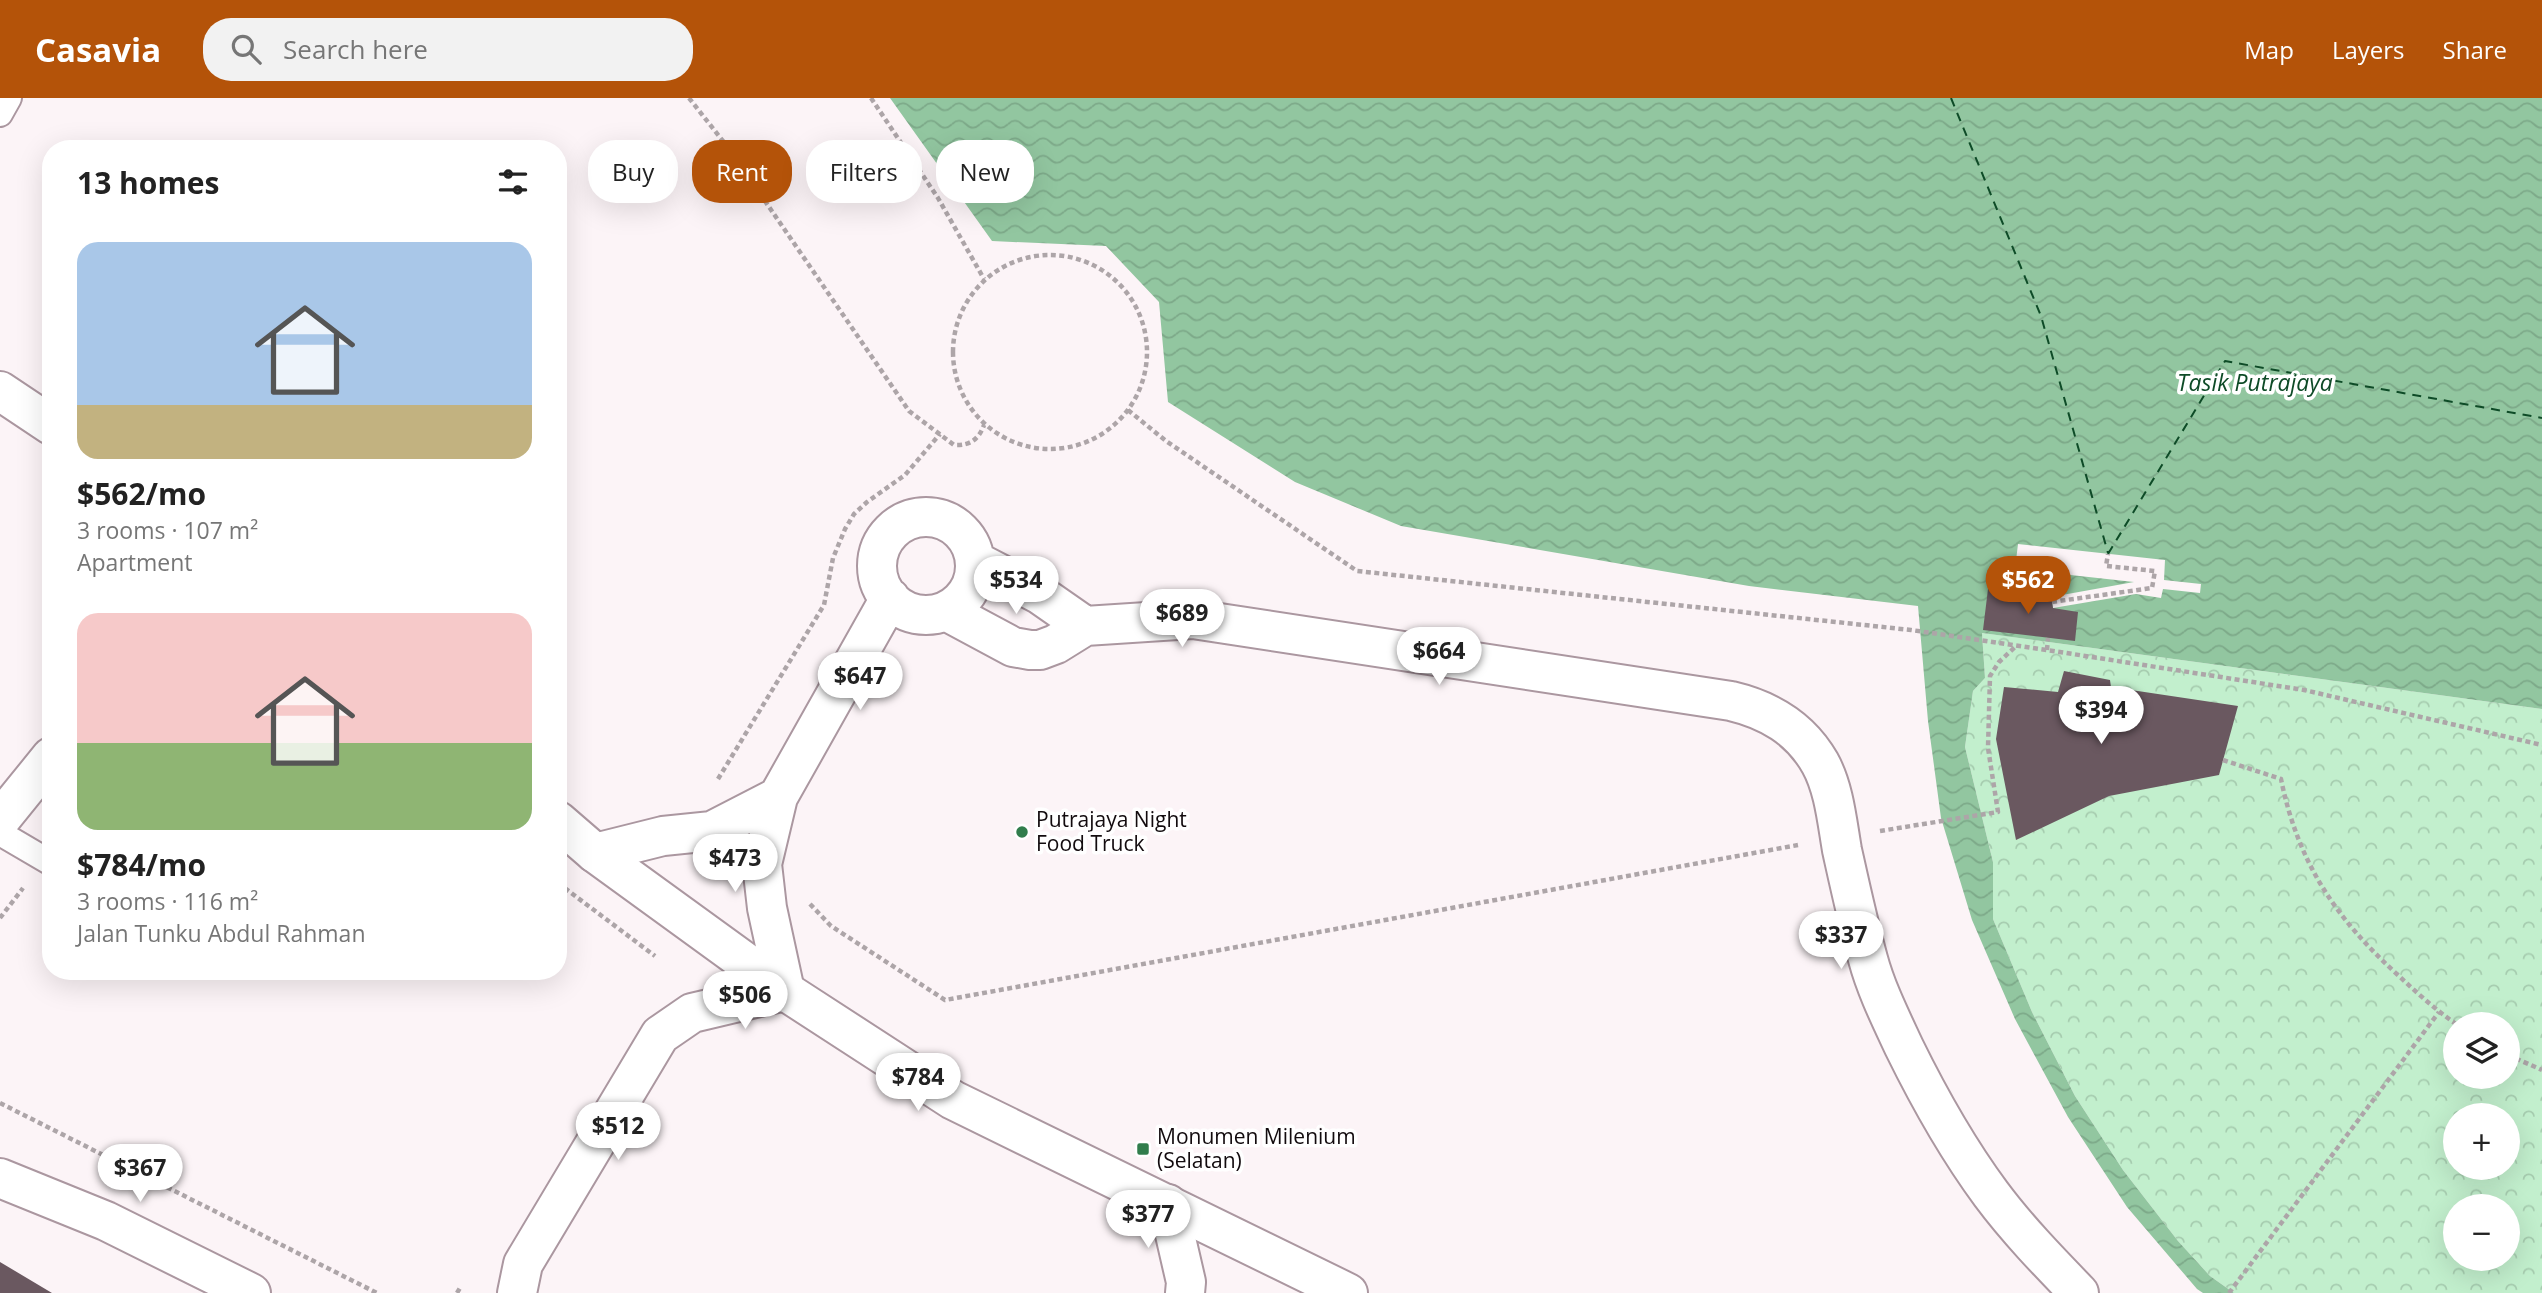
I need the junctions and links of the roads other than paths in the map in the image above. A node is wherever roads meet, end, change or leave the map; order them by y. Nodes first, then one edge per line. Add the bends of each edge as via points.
1 (9, 98) edge
2 (0, 114) edge
3 (0, 391) edge
4 (42, 419) edge
5 (975, 561) junction
6 (890, 598) junction
7 (946, 611) junction
8 (1085, 626) junction
9 (42, 768) edge
10 (778, 797) junction
11 (0, 820) edge
12 (567, 829) edge
13 (0, 833) edge
14 (595, 853) junction
15 (42, 858) edge
16 (785, 992) junction
17 (0, 1178) edge
18 (1168, 1204) junction
19 (251, 1293) edge
20 (517, 1293) edge
21 (1185, 1293) edge
22 (1348, 1293) edge
23 (2079, 1293) edge

1 - 2 lane
3 - 4 street
5 - 6 street via 969,541 956,526 937,517 907,521 884,541 877,560 880,581
5 - 7 street via 973,581 962,599
5 - 8 street via 1039,594
6 - 7 street via 906,611 926,615
6 - 10 street
7 - 8 street via 1013,647 1030,650 1056,645
8 - 23 street via 1193,619 1731,701 1756,707 1784,722 1806,741 1821,765 1869,962 1918,1075 1991,1194
9 - 11 street
10 - 14 street via 712,831 663,836
10 - 16 street via 762,864
12 - 14 street
13 - 15 lane
14 - 16 street
16 - 18 street via 953,1100
16 - 20 street via 692,1013 660,1035 523,1264
17 - 19 street via 106,1220
18 - 21 street
18 - 22 street

